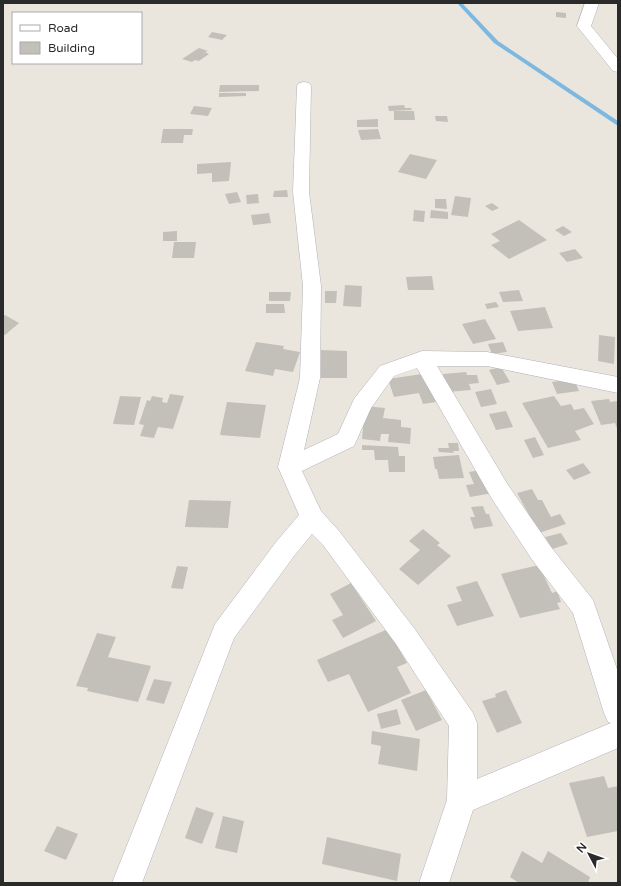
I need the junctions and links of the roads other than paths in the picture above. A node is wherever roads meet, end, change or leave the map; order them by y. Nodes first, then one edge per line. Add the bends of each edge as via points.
1 (592, 3) edge
2 (618, 68) edge
3 (304, 86) dead end
4 (422, 358) junction
5 (618, 385) edge
6 (289, 467) junction
7 (312, 517) junction
8 (618, 714) edge
9 (618, 734) edge
10 (462, 800) junction
11 (128, 883) edge
12 (434, 883) edge

1 - 2 street via 584,26
3 - 6 street via 301,192 312,286 310,378
4 - 5 street via 487,359
4 - 6 street via 387,371 362,406 346,440
4 - 8 street via 500,492 542,554 584,608
6 - 7 street
7 - 10 street via 331,538 405,636 463,723
7 - 11 street via 224,632
9 - 10 street
10 - 12 street

